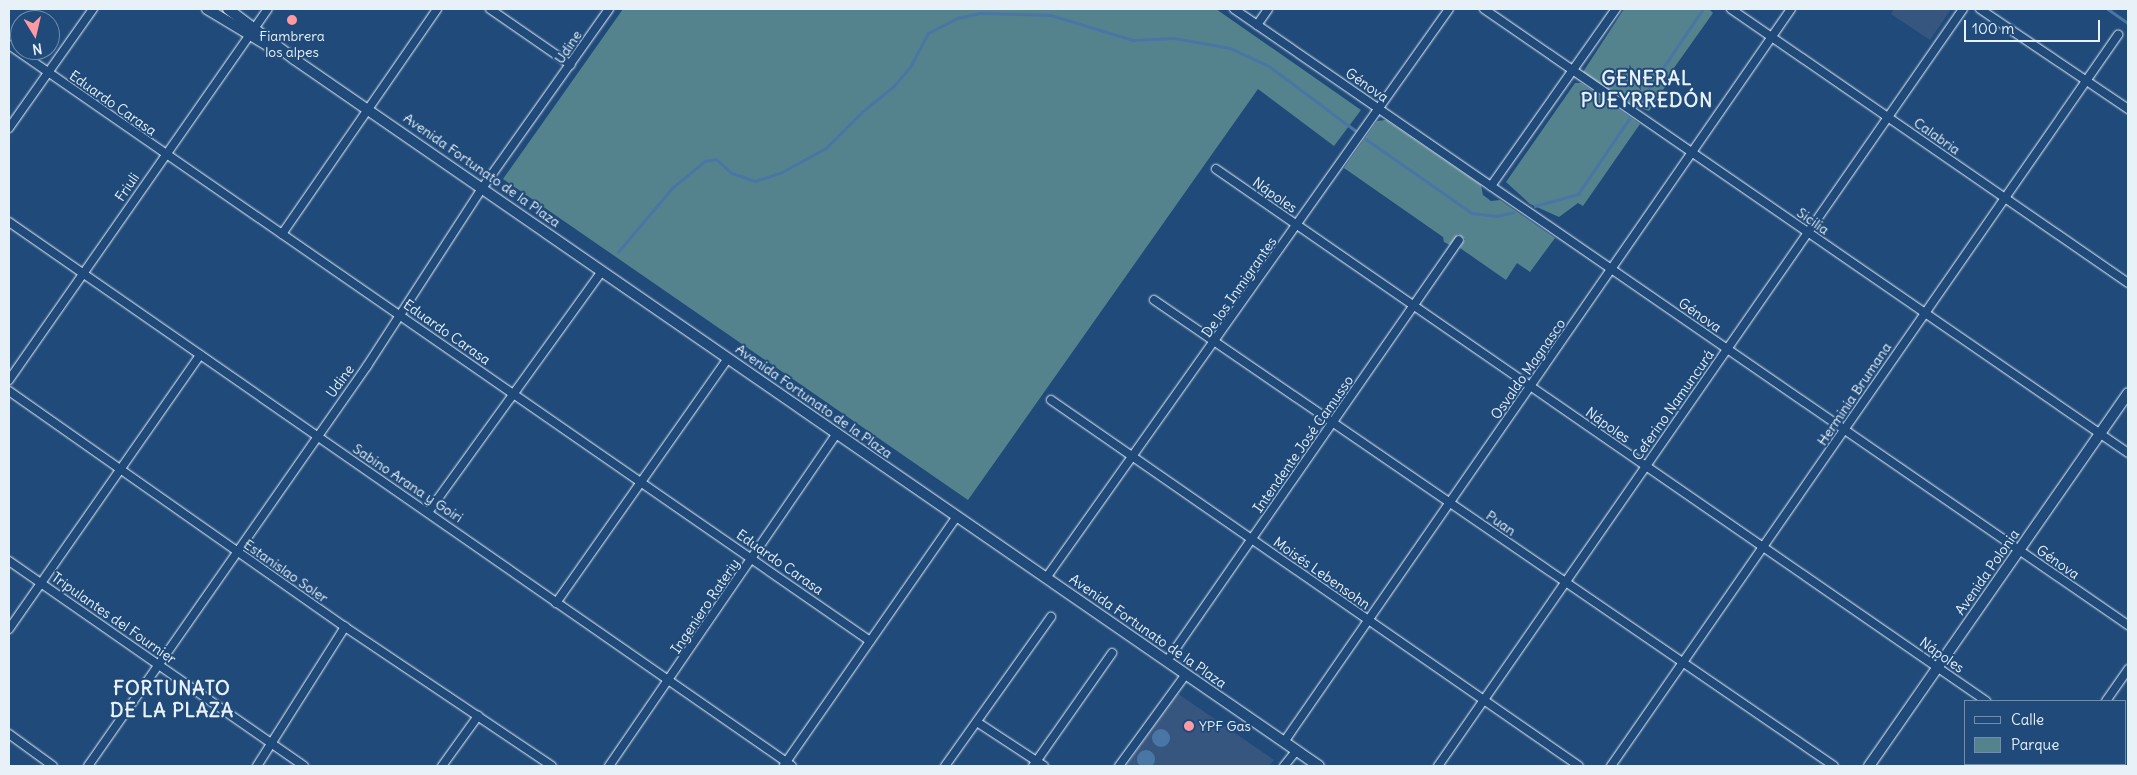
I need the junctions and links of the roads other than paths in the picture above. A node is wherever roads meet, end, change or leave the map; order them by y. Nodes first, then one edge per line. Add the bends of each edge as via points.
1 (93, 9) edge
2 (207, 9) edge
3 (228, 9) edge
4 (268, 9) edge
5 (437, 9) edge
6 (490, 9) edge
7 (609, 9) edge
8 (1234, 9) edge
9 (1268, 9) edge
10 (1449, 9) edge
11 (1484, 9) edge
12 (1616, 9) edge
13 (1731, 9) edge
14 (1792, 9) edge
15 (1963, 9) edge
16 (1980, 9) edge
17 (1257, 25) junction
18 (255, 27) junction
19 (2118, 35) dead end
20 (249, 37) junction
21 (1772, 37) junction
22 (9, 45) edge
23 (294, 59) junction
24 (571, 65) junction
25 (1573, 70) junction
26 (48, 72) junction
27 (2086, 80) junction
28 (368, 108) junction
29 (1379, 109) junction
30 (2128, 109) edge
31 (1888, 117) junction
32 (9, 128) edge
33 (1692, 152) junction
34 (163, 154) junction
35 (1216, 168) dead end
36 (1491, 186) junction
37 (482, 187) junction
38 (2005, 198) junction
39 (9, 222) edge
40 (1297, 226) junction
41 (1808, 232) junction
42 (282, 234) junction
43 (1459, 240) dead end
44 (1612, 269) junction
45 (602, 271) junction
46 (84, 274) junction
47 (2128, 283) edge
48 (1154, 300) dead end
49 (1414, 306) junction
50 (1925, 313) junction
51 (400, 314) junction
52 (1216, 342) junction
53 (1728, 349) junction
54 (200, 355) junction
55 (728, 358) junction
56 (9, 380) edge
57 (1530, 387) junction
58 (9, 391) edge
59 (2128, 393) edge
60 (516, 394) junction
61 (1051, 400) dead end
62 (1333, 422) junction
63 (1845, 430) junction
64 (837, 434) junction
65 (2100, 434) junction
66 (316, 436) junction
67 (2128, 453) edge
68 (1135, 458) junction
69 (1646, 466) junction
70 (121, 468) junction
71 (642, 481) junction
72 (1450, 503) junction
73 (429, 511) junction
74 (957, 516) junction
75 (1252, 540) junction
76 (1763, 548) junction
77 (236, 550) junction
78 (2019, 550) junction
79 (753, 558) junction
80 (9, 560) edge
81 (1046, 578) junction
82 (41, 583) junction
83 (1565, 583) junction
84 (556, 603) junction
85 (1052, 616) dead end
86 (1369, 620) junction
87 (2128, 625) edge
88 (345, 627) junction
89 (9, 629) edge
90 (870, 641) junction
91 (1112, 653) dead end
92 (1166, 661) junction
93 (158, 663) junction
94 (1682, 664) junction
95 (1938, 667) junction
96 (2128, 669) edge
97 (1186, 674) junction
98 (669, 681) junction
99 (1484, 700) junction
100 (1985, 700) edge
101 (2107, 700) edge
102 (478, 716) junction
103 (977, 722) junction
104 (9, 734) edge
105 (1284, 742) junction
106 (271, 744) junction
107 (1296, 751) junction
108 (787, 765) edge
109 (1038, 765) edge
110 (53, 766) edge
111 (88, 766) edge
112 (257, 766) edge
113 (304, 766) edge
114 (442, 766) edge
115 (552, 766) edge
116 (609, 766) edge
117 (945, 766) edge
118 (1119, 766) edge
119 (1284, 766) edge
120 (1318, 766) edge
121 (1438, 766) edge
122 (1579, 766) edge
123 (1611, 766) edge
124 (1834, 766) edge
125 (1869, 766) edge

1 - 26 street
2 - 20 main road, Avenida Fortunato de la Plaza
3 - 18 main road, Avenida Fortunato de la Plaza
4 - 18 street, Friuli
5 - 28 street
6 - 24 street
7 - 24 street, Udine
8 - 17 street, Génova
9 - 17 street
10 - 29 street, De los Inmigrantes
11 - 25 street, Sicilia
12 - 25 street
13 - 21 street, Calabria
14 - 21 street, Osvaldo Magnasco
15 - 31 street, Ceferino Namuncurá
16 - 27 street
17 - 29 street, Génova
18 - 20 street, Friuli
18 - 23 main road, Avenida Fortunato de la Plaza
19 - 27 street, Herminia Brumana
20 - 23 main road, Avenida Fortunato de la Plaza
20 - 34 street, Friuli
21 - 31 street, Calabria
21 - 33 street, Osvaldo Magnasco
22 - 26 street, Eduardo Carasa
23 - 28 main road, Avenida Fortunato de la Plaza
24 - 37 street, Udine
25 - 33 street, Sicilia
25 - 36 street
26 - 32 street
26 - 34 street, Eduardo Carasa
27 - 30 street
27 - 38 street, Herminia Brumana
28 - 37 main road, Avenida Fortunato de la Plaza
28 - 42 street
29 - 36 street, Génova
29 - 40 street, De los Inmigrantes
31 - 38 street, Calabria
31 - 41 street, Ceferino Namuncurá
33 - 41 street, Sicilia
33 - 44 street, Osvaldo Magnasco
34 - 42 street, Eduardo Carasa
34 - 46 street, Friuli
35 - 40 street, Nápoles
36 - 44 street, Génova
37 - 45 main road, Avenida Fortunato de la Plaza
37 - 51 street, Udine
38 - 47 street, Calabria
38 - 50 street, Herminia Brumana
39 - 46 street, Sabino Arana y Goiri
40 - 49 street, Nápoles
40 - 52 street, De los Inmigrantes
41 - 50 street, Sicilia
41 - 53 street, Ceferino Namuncurá
42 - 51 street, Eduardo Carasa
43 - 49 street, Intendente José Camusso
44 - 53 street, Génova
44 - 57 street, Osvaldo Magnasco
45 - 55 main road, Avenida Fortunato de la Plaza
45 - 60 street
46 - 54 street, Sabino Arana y Goiri
46 - 56 street, Friuli
48 - 52 street, Puan
49 - 57 street, Nápoles
49 - 62 street, Intendente José Camusso
50 - 63 street, Herminia Brumana
50 - 65 street, Sicilia
51 - 60 street, Eduardo Carasa
51 - 66 street, Udine
52 - 62 street, Puan
52 - 68 street, De los Inmigrantes
53 - 63 street, Génova
53 - 69 street, Ceferino Namuncurá
54 - 66 street, Sabino Arana y Goiri
54 - 70 street
55 - 64 main road, Avenida Fortunato de la Plaza
55 - 71 street
57 - 69 street, Nápoles
57 - 72 street, Osvaldo Magnasco
58 - 70 street, Estanislao Soler
59 - 65 main road, Avenida Polonia
60 - 71 street, Eduardo Carasa
60 - 73 street
61 - 68 street, Moisés Lebensohn
62 - 72 street, Puan
62 - 75 street, Intendente José Camusso
63 - 76 street, Herminia Brumana
63 - 78 street, Génova
64 - 74 main road, Avenida Fortunato de la Plaza
64 - 79 street, Ingeniero Rateriy
65 - 67 street, Sicilia
65 - 78 main road, Avenida Polonia
66 - 73 street, Sabino Arana y Goiri
66 - 77 street, Udine
68 - 75 street, Moisés Lebensohn
68 - 81 street, De los Inmigrantes
69 - 76 street, Nápoles
69 - 83 street, Ceferino Namuncurá
70 - 77 street, Estanislao Soler
70 - 82 street
71 - 79 street, Eduardo Carasa
71 - 84 street
72 - 83 street, Puan
72 - 86 street, Osvaldo Magnasco
73 - 84 street, Sabino Arana y Goiri
74 - 81 main road, Avenida Fortunato de la Plaza
74 - 90 street
75 - 86 street, Moisés Lebensohn
75 - 92 street, Intendente José Camusso
76 - 94 street, Herminia Brumana
76 - 95 street, Nápoles
77 - 88 street, Estanislao Soler
77 - 93 street, Udine
78 - 87 street, Génova
78 - 95 main road, Avenida Polonia
79 - 90 street, Eduardo Carasa
79 - 98 street, Ingeniero Rateriy
80 - 82 street, Tripulantes del Fournier
81 - 92 main road, Avenida Fortunato de la Plaza
82 - 89 street
82 - 93 street, Tripulantes del Fournier
83 - 94 street, Puan
83 - 99 street, Ceferino Namuncurá
84 - 98 street, Sabino Arana y Goiri
85 - 103 street
86 - 99 street, Moisés Lebensohn
86 - 105 street, Osvaldo Magnasco
88 - 102 street, Estanislao Soler
88 - 106 street
90 - 108 street
91 - 109 street
92 - 97 main road, Avenida Fortunato de la Plaza
93 - 106 street, Tripulantes del Fournier
93 - 111 street, Udine
94 - 123 street, Herminia Brumana
94 - 124 street, Puan
95 - 100 street, Nápoles
95 - 125 main road, Avenida Polonia
96 - 101 street
97 - 105 main road, Avenida Fortunato de la Plaza
97 - 118 street
98 - 108 street, Sabino Arana y Goiri
98 - 116 street, Ingeniero Rateriy
99 - 121 street, Ceferino Namuncurá
99 - 122 street, Moisés Lebensohn
102 - 114 street
102 - 115 street, Estanislao Soler
103 - 109 street
103 - 117 street
104 - 110 street
105 - 107 main road, Avenida Fortunato de la Plaza
106 - 112 street
106 - 113 street, Tripulantes del Fournier
107 - 119 street
107 - 120 main road, Avenida Fortunato de la Plaza

